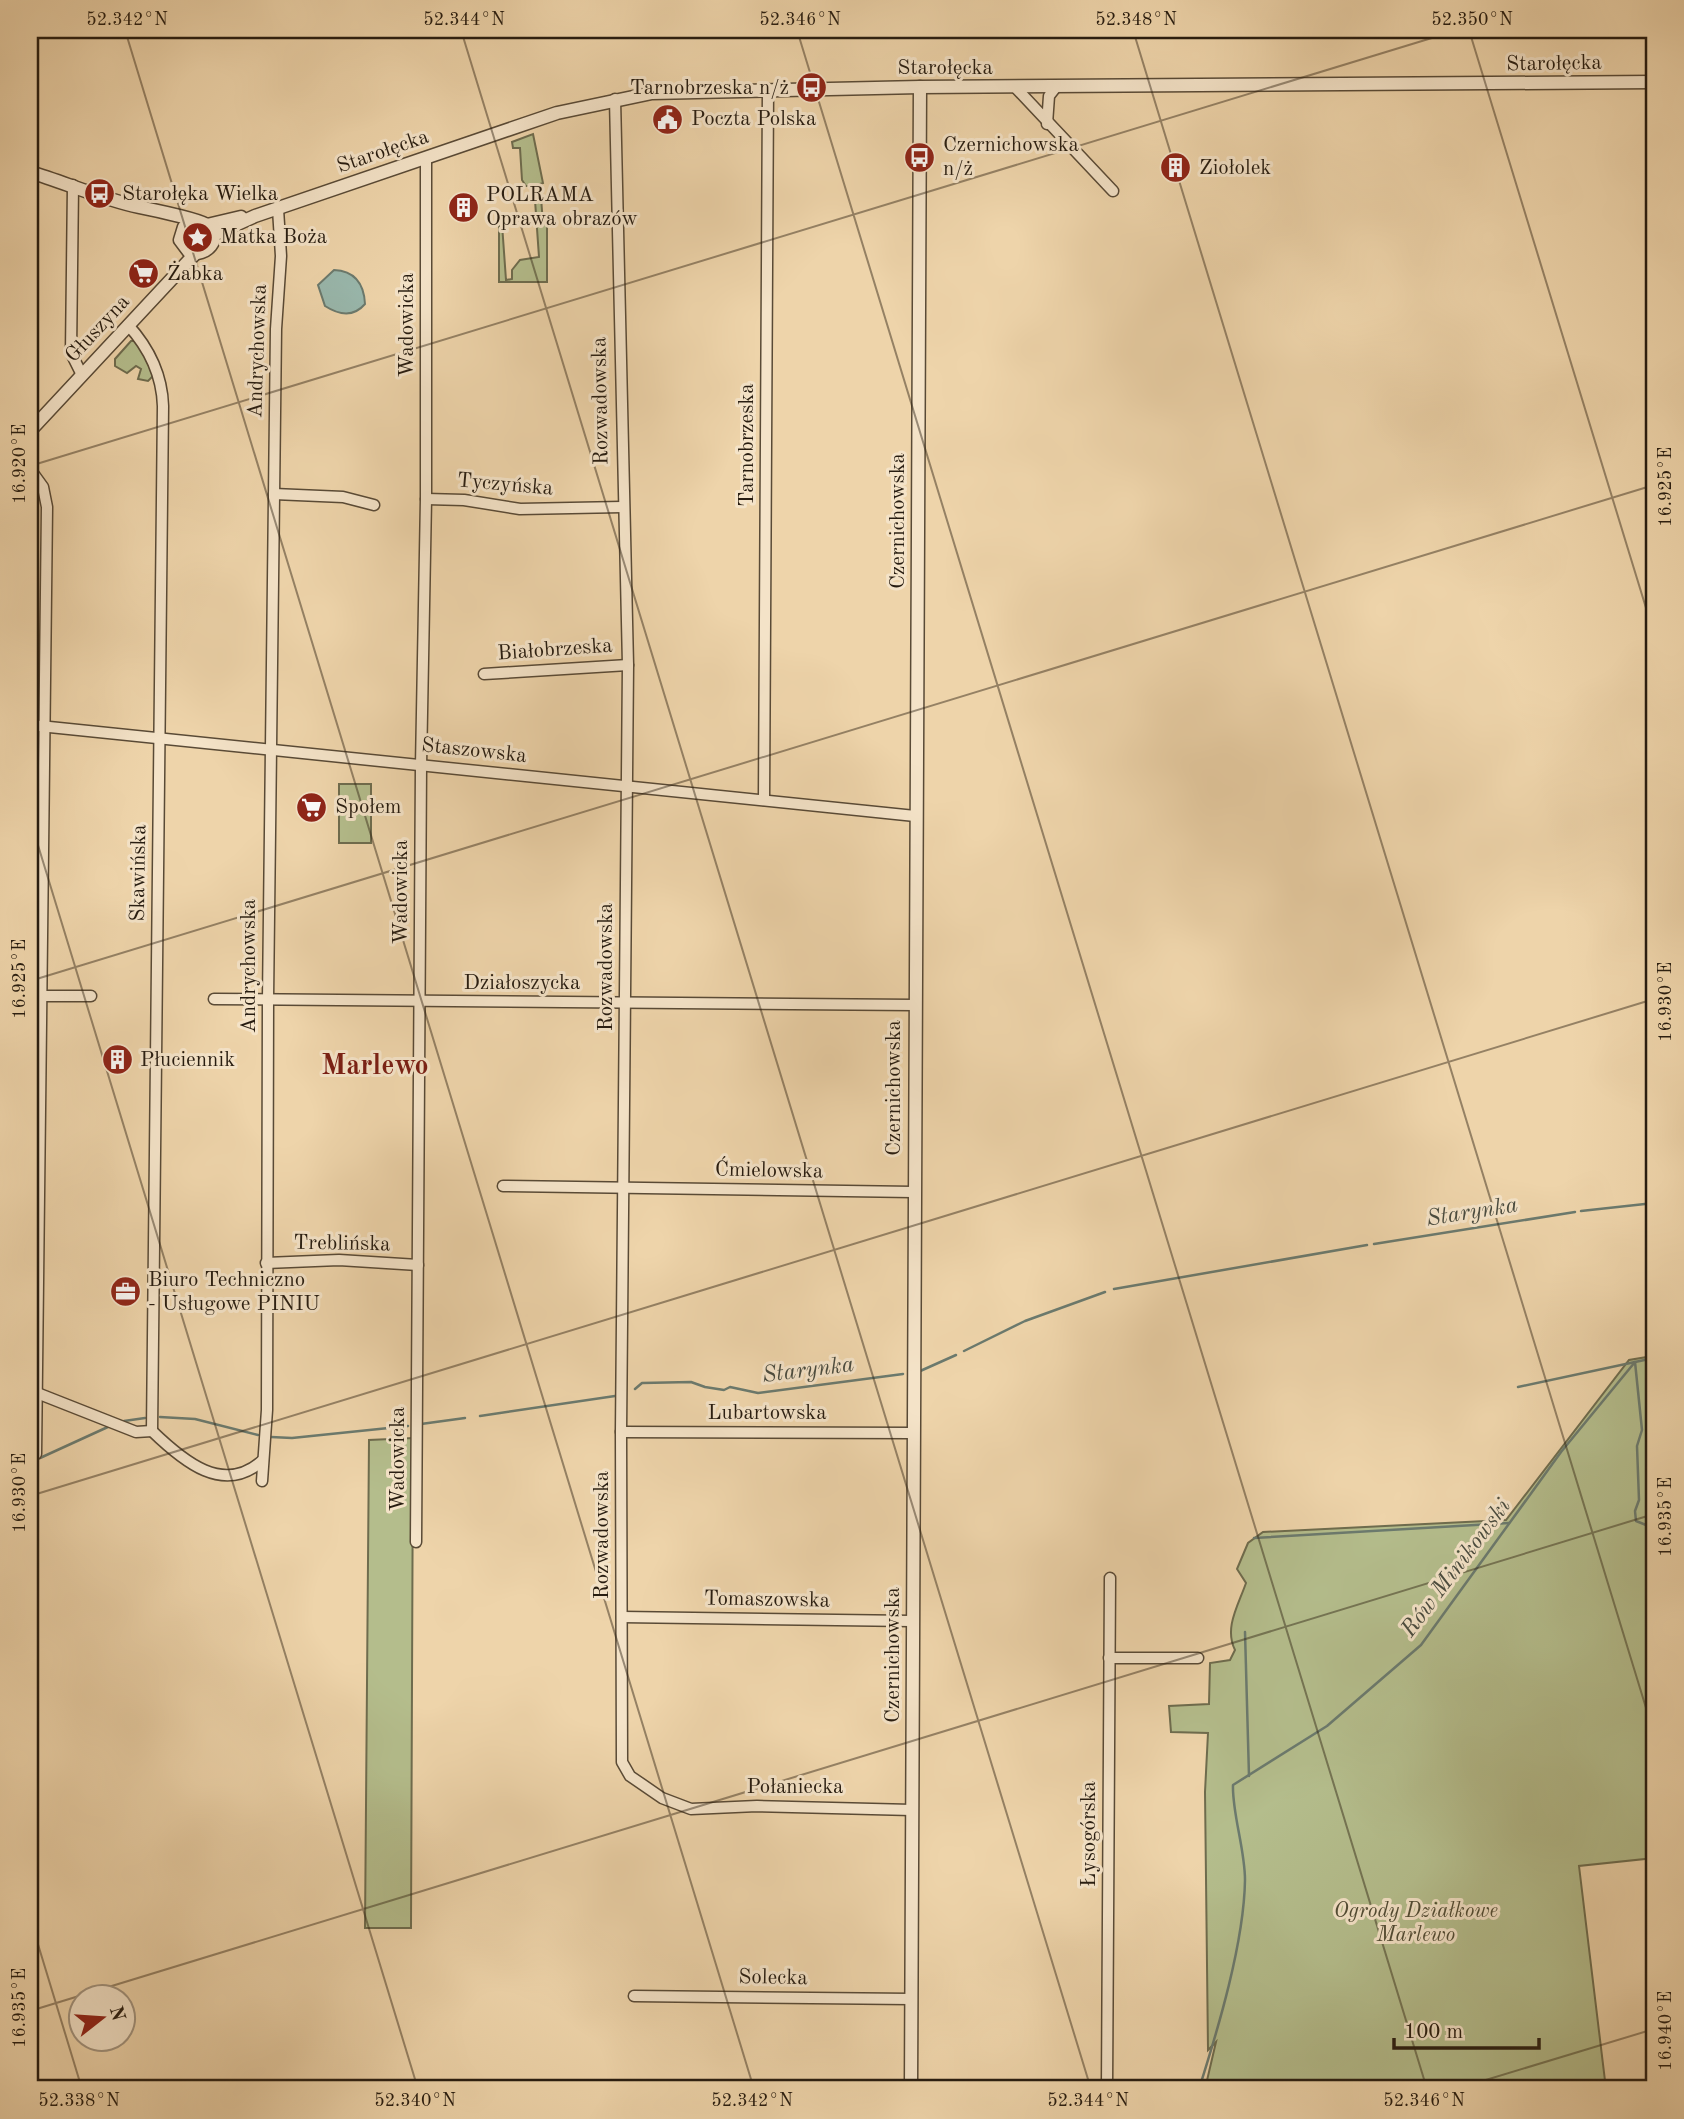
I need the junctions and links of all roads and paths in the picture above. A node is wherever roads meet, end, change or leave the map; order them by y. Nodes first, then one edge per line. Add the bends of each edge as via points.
1 (1654, 82) edge
2 (920, 87) junction
3 (1015, 87) junction
4 (1056, 87) junction
5 (768, 89) junction
6 (615, 99) junction
7 (1047, 124) junction
8 (426, 158) junction
9 (30, 172) edge
10 (73, 186) junction
11 (1113, 191) dead end
12 (138, 206) junction
13 (278, 209) junction
14 (193, 222) junction
15 (210, 230) junction
16 (182, 231) junction
17 (189, 251) junction
18 (128, 325) junction
19 (82, 375) junction
20 (30, 431) edge
21 (30, 469) edge
22 (274, 494) junction
23 (426, 499) junction
24 (374, 505) dead end
25 (622, 507) junction
26 (628, 665) junction
27 (484, 674) dead end
28 (30, 725) edge
29 (44, 727) junction
30 (159, 738) junction
31 (270, 750) junction
32 (421, 765) junction
33 (625, 786) junction
34 (764, 800) junction
35 (915, 816) junction
36 (30, 996) edge
37 (42, 996) junction
38 (91, 996) dead end
39 (214, 999) dead end
40 (268, 999) junction
41 (420, 1002) junction
42 (625, 1002) junction
43 (914, 1005) junction
44 (503, 1186) dead end
45 (624, 1188) junction
46 (913, 1192) junction
47 (266, 1263) junction
48 (418, 1265) junction
49 (37, 1393) junction
50 (152, 1431) junction
51 (621, 1432) junction
52 (913, 1433) junction
53 (36, 1454) dead end
54 (263, 1460) junction
55 (262, 1481) dead end
56 (416, 1542) dead end
57 (1110, 1578) dead end
58 (622, 1617) junction
59 (911, 1621) junction
60 (1109, 1658) junction
61 (1198, 1658) dead end
62 (679, 1807) joint
63 (912, 1810) junction
64 (634, 1997) dead end
65 (911, 1999) junction
66 (911, 2089) edge
67 (1107, 2089) edge

1 - 4 street, Starołęcka
2 - 3 street, Starołęcka
2 - 5 street, Starołęcka
2 - 35 street, Czernichowska
3 - 4 street, Starołęcka
3 - 7 street
4 - 7 street via 1049,96
5 - 6 street, Starołęcka via 667,92
5 - 34 street, Tarnobrzeska
6 - 8 street, Starołęcka via 557,113
6 - 25 street, Rozwadowska
7 - 11 street
8 - 13 street, Starołęcka
8 - 23 street, Wadowicka
9 - 10 street
10 - 12 street
10 - 19 street via 71,353
12 - 14 street
12 - 16 street
13 - 15 street, Starołęcka
13 - 22 street, Andrychowska via 281,256
14 - 15 street
14 - 16 street
15 - 17 street, Głuszyna via 209,249
16 - 17 street
17 - 18 street, Głuszyna via 166,285
18 - 19 street, Głuszyna
18 - 30 street, Skawińska via 153,362 163,396
19 - 20 street, Głuszyna
21 - 29 street via 43,487 47,507
22 - 24 street via 343,497
22 - 31 street, Andrychowska
23 - 25 street, Tyczyńska via 520,509
23 - 32 street, Wadowicka
25 - 26 street, Rozwadowska
26 - 27 street, Białobrzeska
26 - 33 street, Rozwadowska
28 - 29 street, Staszowska
29 - 30 street, Staszowska
29 - 37 street
30 - 31 street, Staszowska
30 - 50 street, Skawińska
31 - 32 street, Staszowska
31 - 40 street, Andrychowska
32 - 33 street, Staszowska
32 - 41 street, Wadowicka
33 - 34 street, Staszowska
33 - 42 street, Rozwadowska
34 - 35 street, Staszowska
35 - 43 street, Czernichowska
36 - 37 street
37 - 38 street
37 - 49 street
39 - 40 street, Działoszycka
40 - 41 street, Działoszycka
40 - 47 street, Andrychowska
41 - 42 street, Działoszycka
41 - 48 street, Wadowicka
42 - 43 street, Działoszycka
42 - 45 street, Rozwadowska
43 - 46 street, Czernichowska
44 - 45 street, Ćmielowska
45 - 46 street, Ćmielowska
45 - 51 street, Rozwadowska
46 - 52 street, Czernichowska
47 - 48 street, Treblińska via 339,1260
47 - 54 street, Andrychowska
48 - 56 street, Wadowicka
49 - 50 street via 136,1432
49 - 53 street
50 - 54 street via 172,1451 227,1477 251,1472
51 - 52 street, Lubartowska
51 - 58 street, Rozwadowska
52 - 59 street, Czernichowska
54 - 55 street, Andrychowska
57 - 60 street, Łysogórska
58 - 59 street, Tomaszowska
58 - 62 street, Rozwadowska via 624,1768 636,1781
59 - 63 street, Czernichowska
60 - 61 street
60 - 67 street, Łysogórska
62 - 63 street, Połaniecka
63 - 65 street, Czernichowska
64 - 65 street, Solecka
65 - 66 street, Czernichowska

